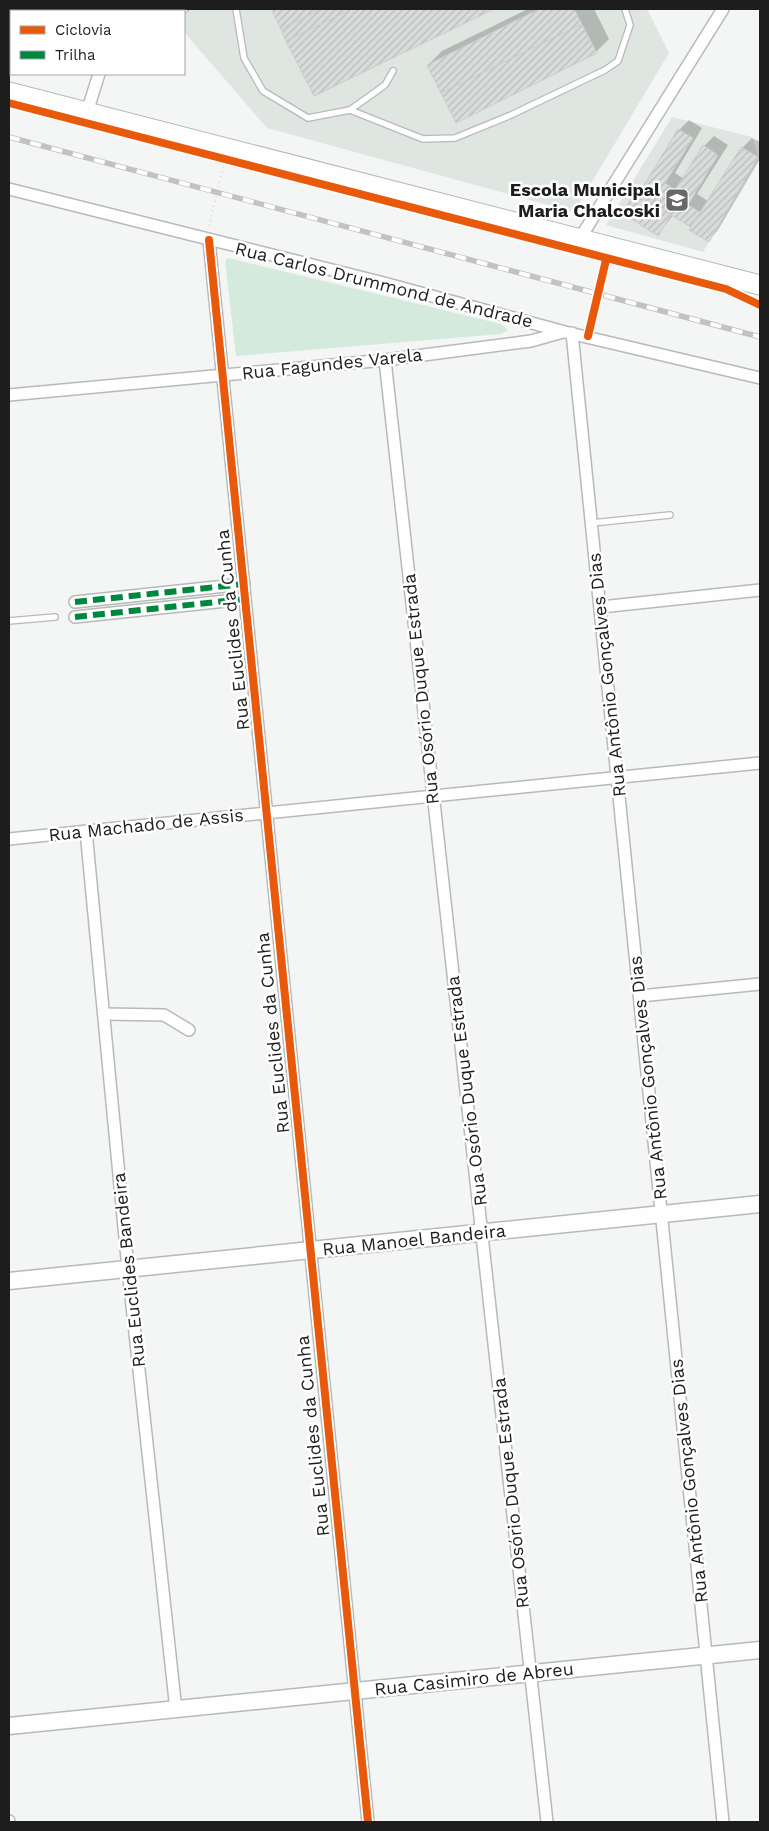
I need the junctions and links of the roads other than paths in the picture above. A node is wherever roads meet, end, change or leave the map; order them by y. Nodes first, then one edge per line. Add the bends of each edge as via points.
1 (236, 9) edge
2 (625, 9) edge
3 (723, 9) edge
4 (393, 71) dead end
5 (99, 75) edge
6 (9, 92) edge
7 (350, 110) junction
8 (87, 112) junction
9 (9, 189) edge
10 (207, 240) junction
11 (579, 240) junction
12 (760, 285) edge
13 (568, 333) junction
14 (385, 360) junction
15 (223, 375) junction
16 (760, 378) edge
17 (9, 394) edge
18 (670, 515) dead end
19 (592, 523) junction
20 (244, 584) junction
21 (760, 590) edge
22 (245, 600) junction
23 (75, 602) dead end
24 (600, 607) junction
25 (55, 617) dead end
26 (75, 617) dead end
27 (9, 621) edge
28 (760, 763) edge
29 (618, 777) junction
30 (432, 796) junction
31 (266, 813) junction
32 (86, 831) junction
33 (9, 839) edge
34 (760, 984) edge
35 (640, 996) junction
36 (104, 1014) junction
37 (189, 1030) dead end
38 (760, 1204) edge
39 (662, 1214) junction
40 (483, 1232) junction
41 (310, 1251) junction
42 (128, 1269) junction
43 (9, 1281) edge
44 (760, 1650) edge
45 (706, 1655) junction
46 (531, 1673) junction
47 (354, 1692) junction
48 (176, 1710) junction
49 (9, 1726) edge
50 (368, 1822) edge
51 (547, 1822) edge
52 (723, 1822) edge

1 - 7 lane via 244,58 263,91 308,118
2 - 7 lane via 630,25 618,61 511,115 455,138 423,139
3 - 11 street
4 - 7 lane via 385,85
5 - 8 street
6 - 8 main road
8 - 11 main road
9 - 10 street, Rua Carlos Drummond de Andrade
10 - 13 street, Rua Carlos Drummond de Andrade via 384,283
10 - 15 street, Rua Euclides da Cunha
11 - 12 main road
13 - 14 street, Rua Fagundes Varela
13 - 16 street, Rua Carlos Drummond de Andrade
13 - 19 street, Rua Antônio Gonçalves Dias
14 - 15 street, Rua Fagundes Varela
14 - 30 street, Rua Osório Duque Estrada
15 - 17 street, Rua Fagundes Varela
15 - 20 street, Rua Euclides da Cunha
18 - 19 lane
19 - 24 street, Rua Antônio Gonçalves Dias
20 - 22 street, Rua Euclides da Cunha
20 - 23 street
21 - 24 street
22 - 26 street
22 - 31 street, Rua Euclides da Cunha
24 - 29 street, Rua Antônio Gonçalves Dias
25 - 27 lane
28 - 29 street, Rua Machado de Assis
29 - 30 street, Rua Machado de Assis
29 - 35 street, Rua Antônio Gonçalves Dias
30 - 31 street, Rua Machado de Assis
30 - 40 street, Rua Osório Duque Estrada
31 - 32 street, Rua Machado de Assis
31 - 41 street, Rua Euclides da Cunha
32 - 33 street, Rua Machado de Assis
32 - 36 street, Rua Euclides Bandeira
34 - 35 street
35 - 39 street, Rua Antônio Gonçalves Dias
36 - 37 street via 164,1016
36 - 42 street, Rua Euclides Bandeira
38 - 39 street, Rua Manoel Bandeira
39 - 40 street, Rua Manoel Bandeira
39 - 45 street, Rua Antônio Gonçalves Dias
40 - 41 street, Rua Manoel Bandeira
40 - 46 street, Rua Osório Duque Estrada
41 - 42 street, Rua Manoel Bandeira
41 - 47 street, Rua Euclides da Cunha
42 - 43 street, Rua Manoel Bandeira
42 - 48 street, Rua Euclides Bandeira
44 - 45 street, Rua Casimiro de Abreu
45 - 46 street, Rua Casimiro de Abreu
45 - 52 street, Rua Antônio Gonçalves Dias
46 - 47 street, Rua Casimiro de Abreu
46 - 51 street, Rua Osório Duque Estrada
47 - 48 street, Rua Casimiro de Abreu
47 - 50 street, Rua Euclides da Cunha
48 - 49 street, Rua Casimiro de Abreu

